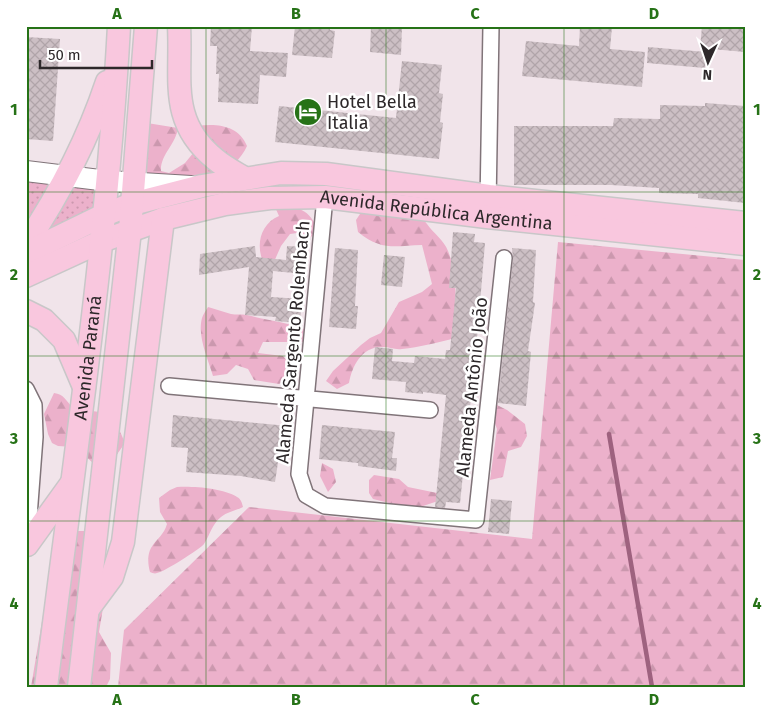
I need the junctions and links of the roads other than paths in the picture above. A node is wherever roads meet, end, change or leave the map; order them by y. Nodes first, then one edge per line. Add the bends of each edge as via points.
1 (119, 26) edge
2 (146, 26) edge
3 (179, 26) edge
4 (491, 26) edge
5 (118, 50) junction
6 (26, 171) edge
7 (67, 176) junction
8 (244, 178) junction
9 (108, 181) junction
10 (132, 193) junction
11 (325, 197) junction
12 (488, 207) junction
13 (104, 215) junction
14 (163, 219) junction
15 (745, 223) edge
16 (130, 230) junction
17 (102, 241) junction
18 (26, 244) edge
19 (745, 244) edge
20 (26, 253) edge
21 (504, 258) dead end
22 (26, 276) edge
23 (26, 311) edge
24 (169, 386) dead end
25 (26, 389) edge
26 (84, 389) junction
27 (306, 400) junction
28 (430, 410) dead end
29 (73, 481) junction
30 (476, 520) joint
31 (27, 545) edge
32 (26, 554) edge
33 (88, 609) junction
34 (46, 687) edge
35 (79, 687) edge

1 - 5 main road, Avenida Paraná
2 - 10 main road, Avenida Paraná
3 - 8 main road via 180,106 186,125 215,159
4 - 12 street
5 - 7 main road via 94,119
5 - 9 main road, Avenida Paraná
6 - 7 main road, Avenida República Argentina
7 - 9 main road, Avenida República Argentina
7 - 18 main road
8 - 10 main road, Avenida República Argentina
8 - 12 main road, Avenida República Argentina via 281,173 326,174
9 - 10 main road, Avenida República Argentina
9 - 13 main road, Avenida Paraná
10 - 13 main road
10 - 16 main road, Avenida Paraná
11 - 12 main road, Avenida República Argentina
11 - 14 main road, Avenida República Argentina via 270,198 225,204
11 - 27 street, Alameda Sargento Rolembach
12 - 15 main road, Avenida República Argentina
12 - 19 main road, Avenida República Argentina
13 - 17 main road, Avenida Paraná
13 - 20 main road
14 - 16 main road, Avenida República Argentina
14 - 33 main road via 123,542 112,577
16 - 17 main road, Avenida República Argentina
16 - 33 main road, Avenida Paraná
17 - 22 main road, Avenida República Argentina
17 - 26 main road, Avenida Paraná
21 - 30 street, Alameda Antônio João
23 - 26 main road via 44,320 64,340
24 - 27 street
25 - 31 street via 34,404
26 - 29 main road, Avenida Paraná
27 - 28 street
27 - 30 street, Alameda Sargento Rolembach via 299,474 306,495 324,506
29 - 31 main road
29 - 34 main road, Avenida Paraná
31 - 32 street
33 - 35 main road, Avenida Paraná

